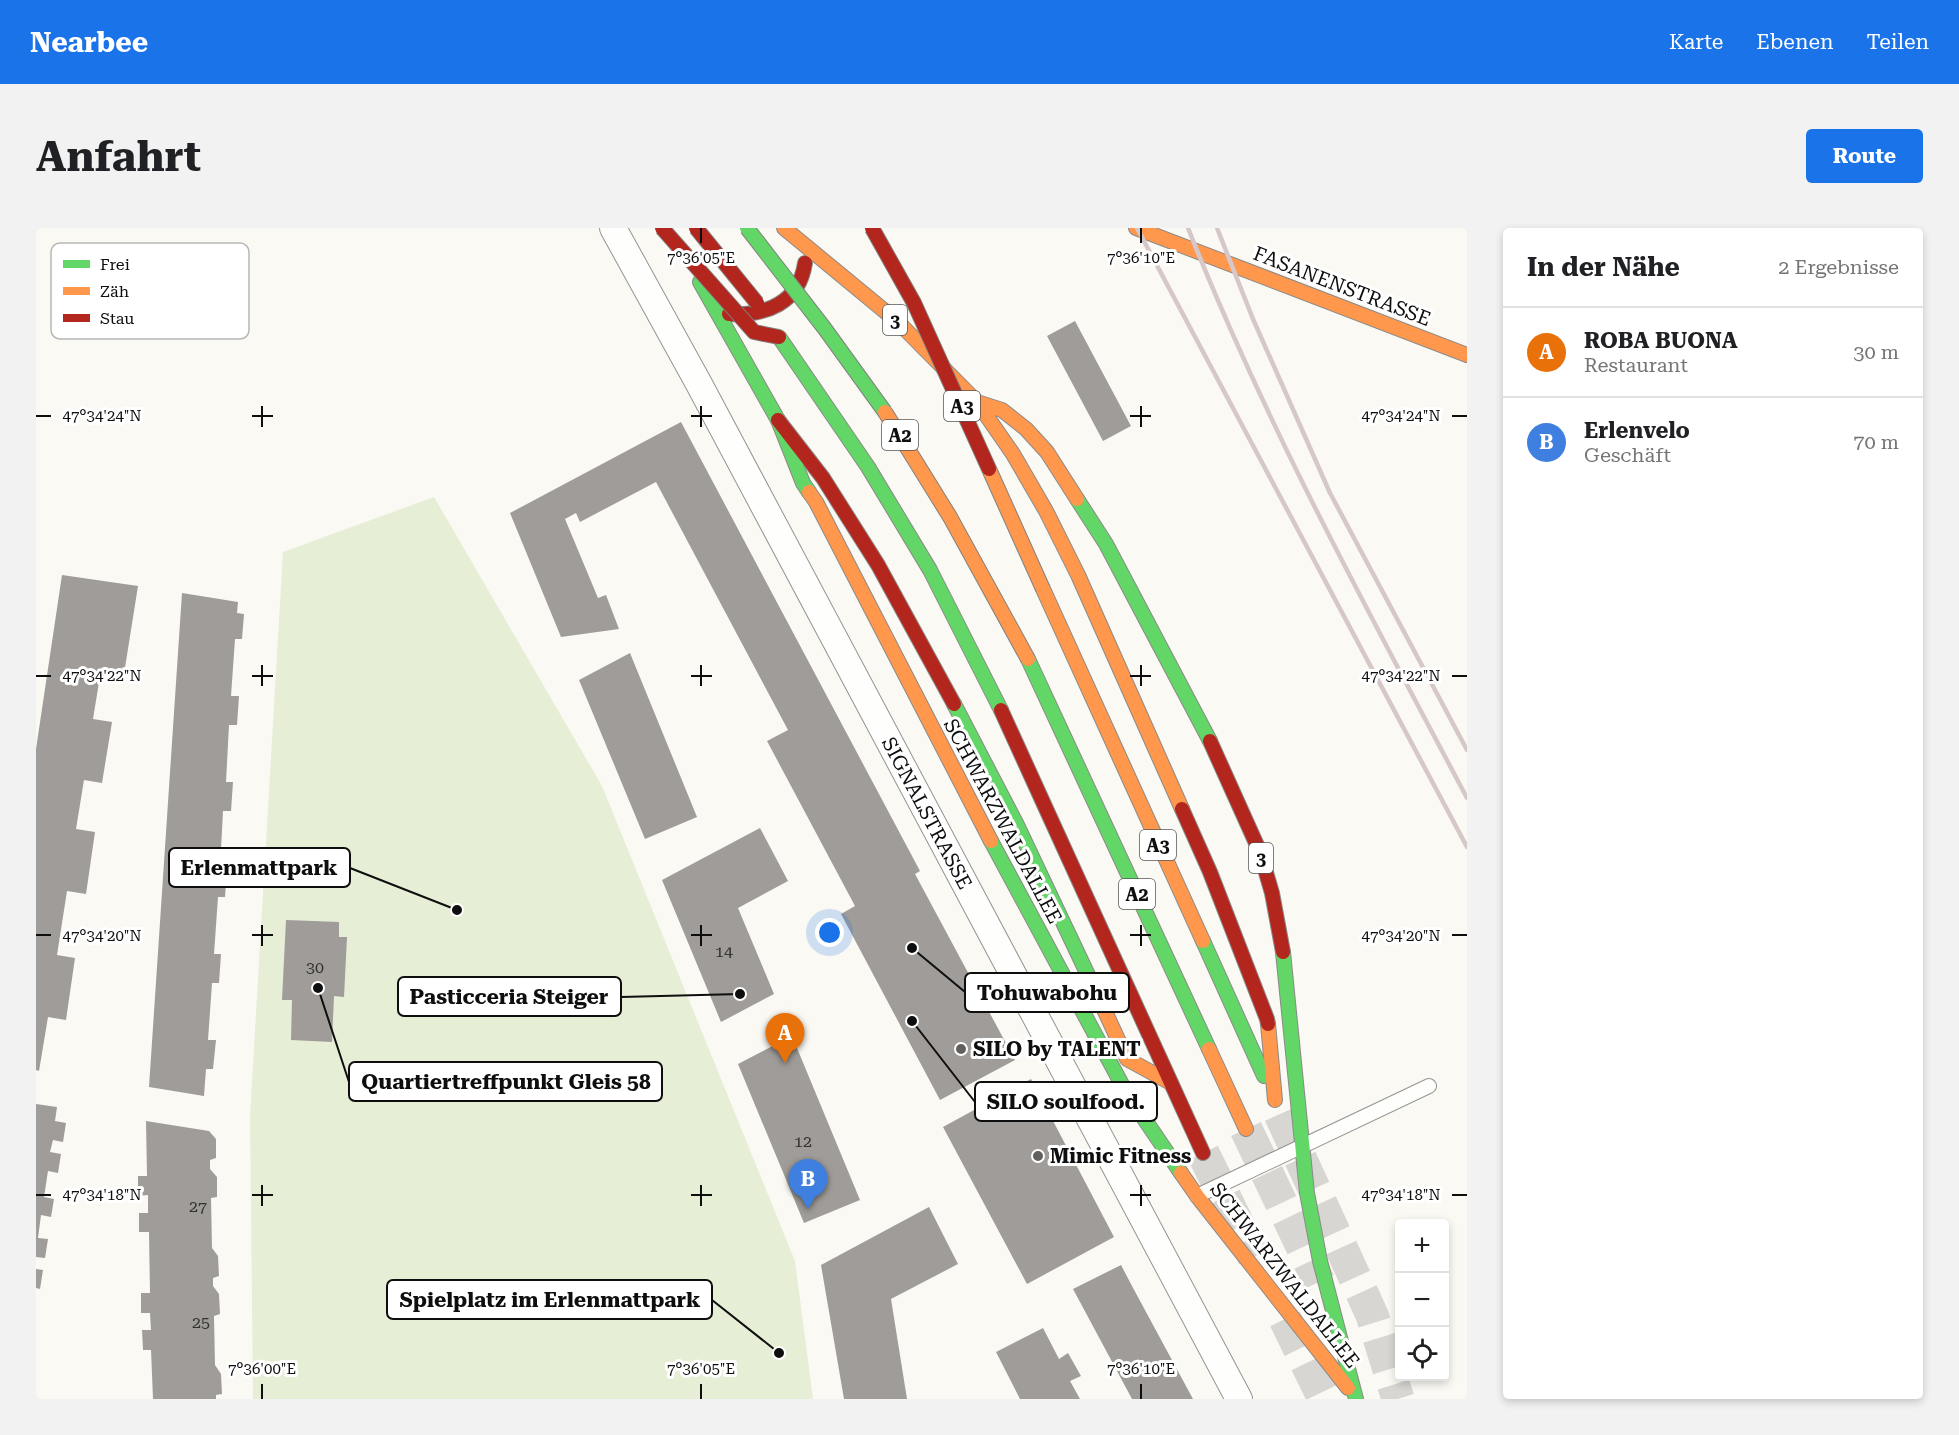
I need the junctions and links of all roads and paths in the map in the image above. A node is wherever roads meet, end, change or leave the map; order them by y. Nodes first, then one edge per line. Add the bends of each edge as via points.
1 (613, 228) edge
2 (662, 228) edge
3 (672, 228) edge
4 (696, 228) edge
5 (747, 228) edge
6 (784, 228) edge
7 (872, 228) edge
8 (1136, 228) edge
9 (805, 246) junction
10 (717, 313) junction
11 (778, 337) junction
12 (1467, 355) edge
13 (977, 402) junction
14 (778, 420) junction
15 (1171, 1083) junction
16 (1429, 1086) dead end
17 (1275, 1100) junction
18 (1280, 1114) tunnel mouth
19 (1246, 1128) tunnel mouth
20 (1302, 1147) junction
21 (1203, 1153) tunnel mouth
22 (1197, 1196) junction
23 (1356, 1398) edge
24 (1239, 1399) edge

1 - 24 street, SIGNALSTRASSE
2 - 11 main road, bridge via 754,332
3 - 10 main road, SCHWARZWALDALLEE / 3
4 - 11 main road, A2, bridge via 769,319
5 - 19 main road, A2, bridge via 841,348 958,531 1028,659
6 - 9 main road, SCHWARZWALDALLEE / 3
7 - 17 main road, A3, bridge via 914,303
8 - 12 main road, FASANENSTRASSE
9 - 10 main road via 805,272 782,304 742,316
9 - 13 main road, SCHWARZWALDALLEE / 3 via 898,322
10 - 14 main road, SCHWARZWALDALLEE / 3
11 - 15 main road, A2 via 868,467 930,570 986,678
13 - 17 main road via 1013,454 1078,575 1210,872 1267,1019
13 - 20 main road, SCHWARZWALDALLEE / 3 via 1002,410 1047,452 1106,544 1193,706 1242,810 1272,893 1285,960
14 - 15 main road via 824,478 931,660 1016,823 1127,1059
14 - 22 main road, SCHWARZWALDALLEE / 3 via 803,483 1101,1047 1150,1130
15 - 21 main road, A2
16 - 20 lane
17 - 18 main road, A3
20 - 22 lane
20 - 23 main road, SCHWARZWALDALLEE / 3 via 1320,1261
22 - 23 main road, SCHWARZWALDALLEE / 3

